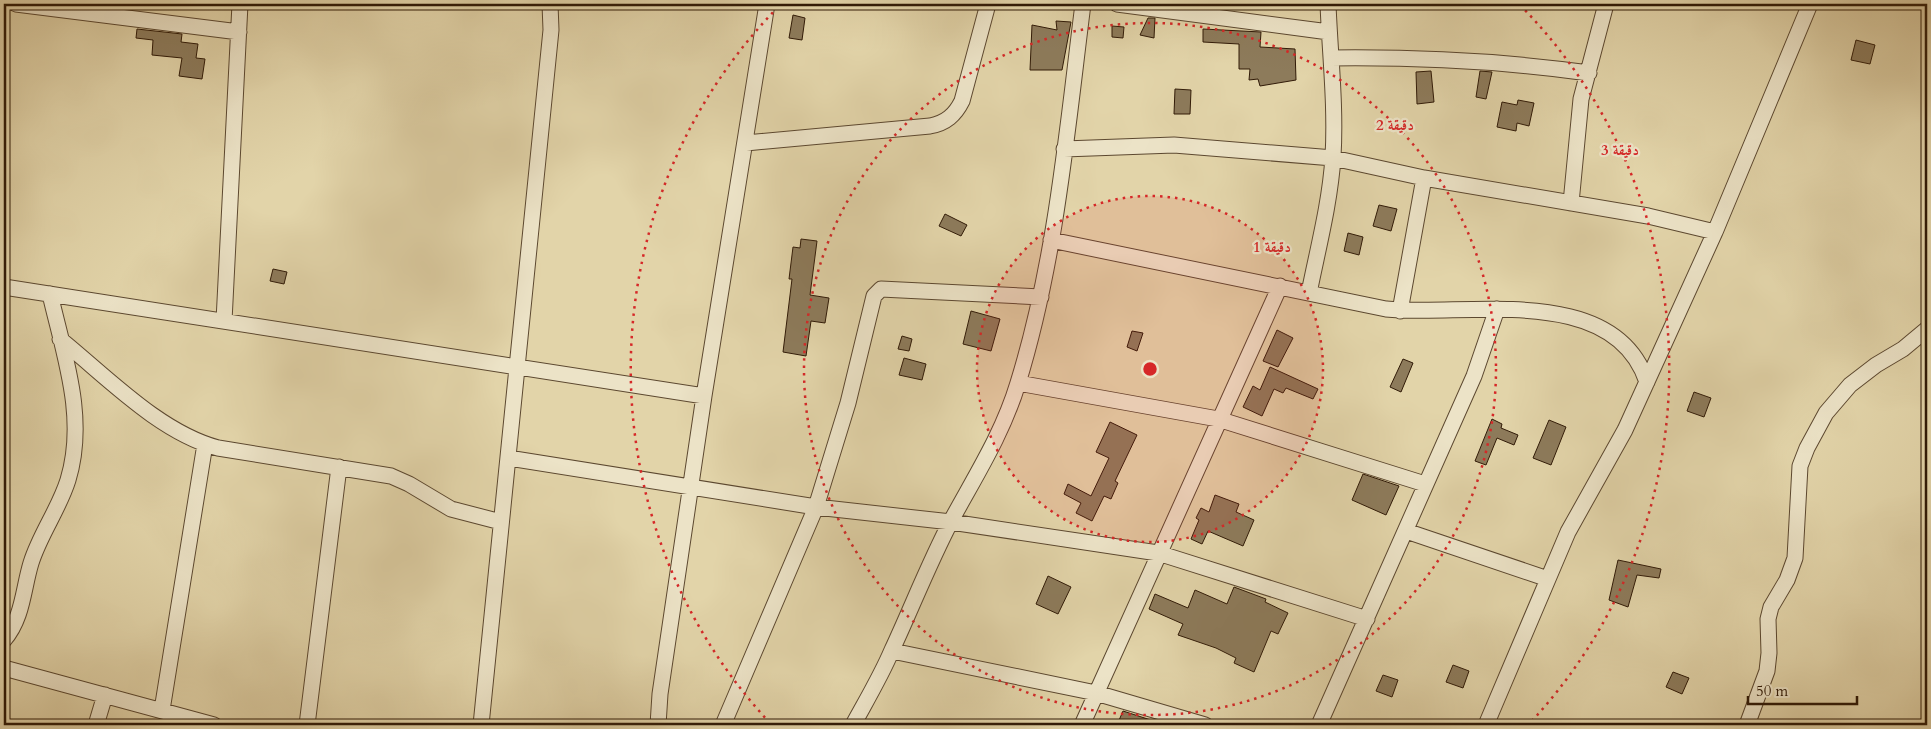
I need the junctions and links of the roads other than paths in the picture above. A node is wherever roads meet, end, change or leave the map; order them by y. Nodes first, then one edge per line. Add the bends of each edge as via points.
1 (16, 4) edge
2 (240, 4) edge
3 (550, 4) edge
4 (767, 4) edge
5 (988, 4) edge
6 (1083, 4) edge
7 (1117, 4) edge
8 (1328, 4) edge
9 (1606, 4) edge
10 (1810, 4) edge
11 (1166, 7) edge
12 (1195, 9) edge
13 (239, 32) junction
14 (1329, 32) junction
15 (1331, 58) junction
16 (1589, 73) junction
17 (746, 143) junction
18 (1064, 149) junction
19 (1333, 158) junction
20 (1424, 178) junction
21 (1571, 203) junction
22 (1716, 232) junction
23 (1051, 240) junction
24 (1280, 286) junction
25 (4, 287) edge
26 (1309, 293) junction
27 (50, 294) junction
28 (1041, 297) junction
29 (1497, 309) junction
30 (1400, 311) junction
31 (224, 321) junction
32 (1927, 329) edge
33 (60, 339) junction
34 (517, 367) junction
35 (1647, 382) junction
36 (1018, 384) junction
37 (704, 396) junction
38 (1218, 419) junction
39 (205, 444) junction
40 (508, 458) junction
41 (339, 467) junction
42 (1425, 484) junction
43 (693, 487) junction
44 (816, 506) junction
45 (501, 522) junction
46 (951, 522) junction
47 (1406, 531) junction
48 (1158, 554) junction
49 (1548, 579) junction
50 (1367, 620) junction
51 (4, 640) edge
52 (892, 651) junction
53 (4, 668) edge
54 (1096, 693) junction
55 (105, 695) junction
56 (162, 710) junction
57 (96, 725) edge
58 (214, 725) edge
59 (307, 725) edge
60 (481, 725) edge
61 (658, 725) edge
62 (723, 725) edge
63 (853, 725) edge
64 (1082, 725) edge
65 (1205, 725) edge
66 (1319, 725) edge
67 (1486, 725) edge
68 (1747, 725) edge

1 - 13 street
2 - 13 street
3 - 34 street via 551,30
4 - 17 street
5 - 17 street via 962,101 944,122 930,126
6 - 18 street
7 - 11 street
8 - 14 street
9 - 16 street
10 - 22 street
11 - 12 street
12 - 14 street
13 - 31 street
14 - 15 street
15 - 16 street via 1479,60
15 - 19 street
16 - 21 street via 1581,99
17 - 37 street
18 - 19 street via 1174,145
18 - 23 street
19 - 20 street
19 - 26 street
20 - 21 street
20 - 30 street
21 - 22 street
22 - 35 street
23 - 24 street
23 - 28 street
24 - 26 street
24 - 38 street
25 - 27 street
26 - 30 street
27 - 31 street
27 - 33 street
28 - 36 street
28 - 44 street via 881,289 877,292 872,301 848,403
29 - 30 street
29 - 35 street via 1560,315 1603,327 1632,351
29 - 42 street via 1474,376
31 - 34 street
32 - 68 street via 1850,385 1826,413 1807,448 1800,466 1795,558 1771,607 1767,671
33 - 39 street via 157,418 183,435
33 - 51 street via 76,417 72,465 61,498 46,524 31,562 18,620
34 - 37 street
34 - 40 street
35 - 49 street via 1625,430 1568,532
36 - 38 street
36 - 46 street via 986,461
37 - 43 street
38 - 42 street
38 - 48 street
39 - 41 street
39 - 56 street
40 - 43 street
40 - 45 street
41 - 45 street via 391,476 451,509
41 - 59 street
42 - 47 street
43 - 44 street
43 - 61 street via 660,694
44 - 46 street
44 - 62 street
45 - 60 street
46 - 48 street
46 - 52 street
47 - 49 street
47 - 50 street
48 - 50 street
48 - 54 street
49 - 67 street
50 - 66 street
52 - 54 street
52 - 63 street
53 - 55 street
54 - 64 street
54 - 65 street
55 - 56 street
55 - 57 street
56 - 58 street

